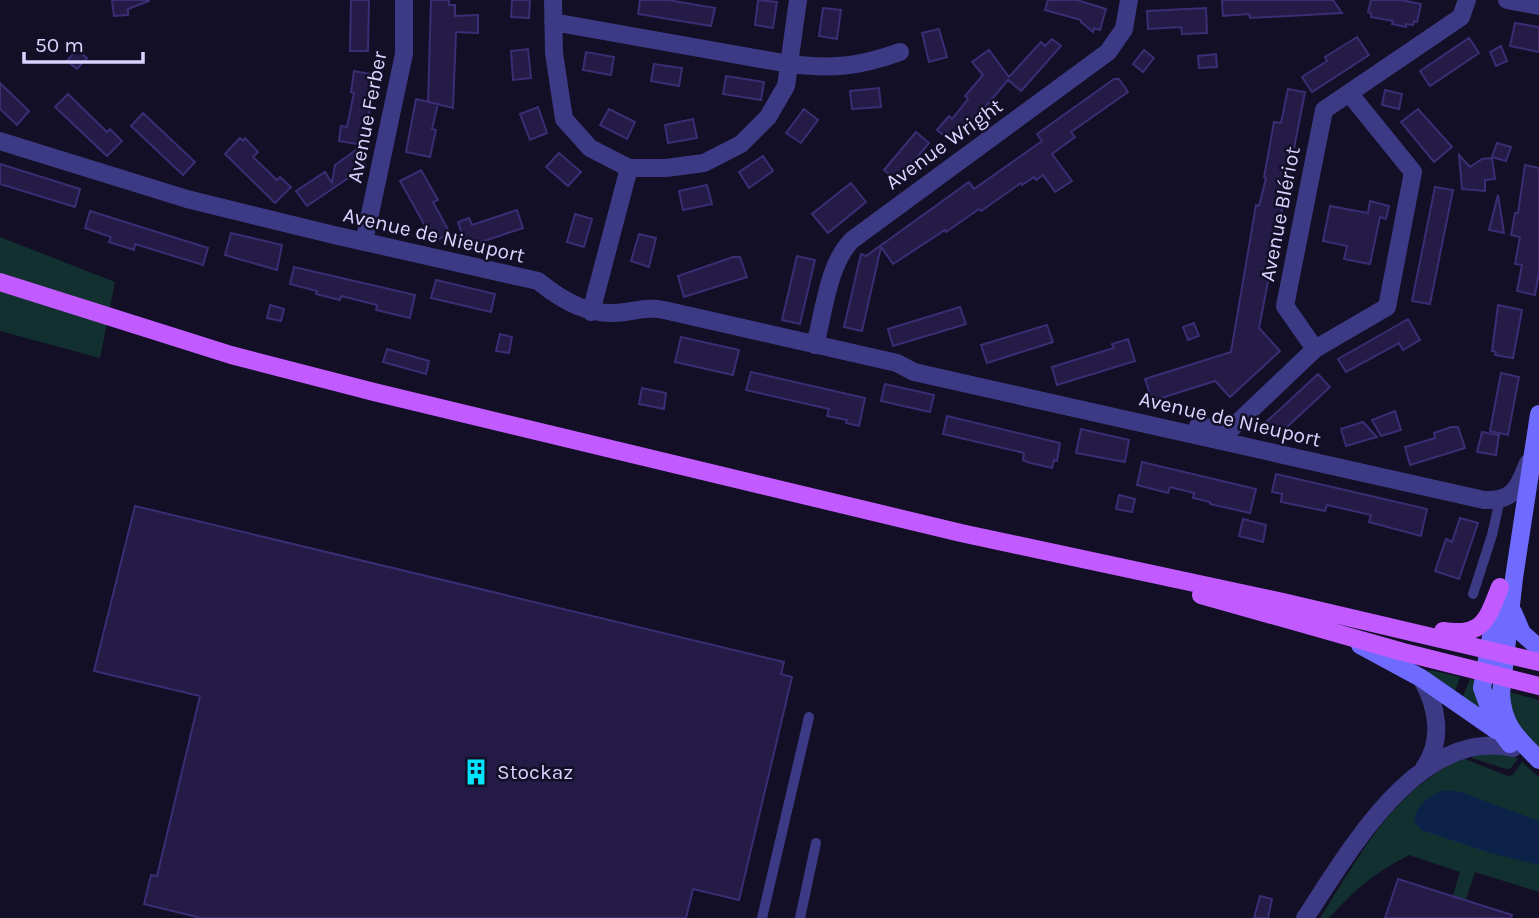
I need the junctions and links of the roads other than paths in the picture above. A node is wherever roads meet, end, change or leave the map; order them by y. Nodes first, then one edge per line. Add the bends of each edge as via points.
1 (404, 0) edge
2 (552, 0) edge
3 (798, 0) edge
4 (1129, 0) edge
5 (1467, 0) edge
6 (1507, 0) edge
7 (1539, 6) edge
8 (553, 22) junction
9 (900, 52) dead end
10 (789, 64) junction
11 (1349, 93) junction
12 (0, 141) edge
13 (629, 168) junction
14 (364, 242) junction
15 (0, 282) edge
16 (591, 312) junction
17 (815, 345) junction
18 (1315, 349) junction
19 (897, 363) junction
20 (1539, 414) edge
21 (1238, 422) junction
22 (1219, 440) junction
23 (1531, 456) junction
24 (1500, 499) junction
25 (1074, 556) junction
26 (1500, 587) junction
27 (1473, 594) dead end
28 (1283, 602) junction
29 (1512, 604) junction
30 (1335, 633) junction
31 (1539, 648) edge
32 (1488, 650) junction
33 (1506, 654) junction
34 (1539, 662) edge
35 (1484, 673) junction
36 (1420, 678) junction
37 (1503, 678) junction
38 (1539, 686) edge
39 (809, 717) dead end
40 (1501, 734) junction
41 (1514, 748) junction
42 (1539, 760) edge
43 (1539, 766) edge
44 (1422, 771) junction
45 (816, 843) dead end
46 (762, 918) edge
47 (800, 918) edge
48 (1305, 918) edge

1 - 14 street, Avenue Ferber via 404,54
2 - 8 street
3 - 10 street
4 - 17 street, Avenue Wright via 1124,29 1108,52 842,249
5 - 11 street, Avenue Blériot via 1461,17
6 - 7 street
8 - 10 street
8 - 13 street via 564,119 590,148
9 - 10 street via 873,62 828,68
10 - 13 street via 786,86 768,117 741,144 704,163
11 - 18 street, Avenue Blériot via 1324,110 1284,306
11 - 18 street via 1413,172 1387,307
12 - 14 street, Avenue de Nieuport via 187,199
13 - 16 street
14 - 16 street, Avenue de Nieuport via 538,282
15 - 25 main road via 299,373 948,530
16 - 17 street, Avenue de Nieuport via 649,307
17 - 19 street, Avenue de Nieuport
18 - 21 street
19 - 21 street, Avenue de Nieuport via 912,362 1217,429
19 - 22 street, Avenue de Nieuport via 914,372
20 - 23 main road
21 - 22 street
22 - 24 street, Avenue de Nieuport via 1483,500
23 - 24 street via 1517,488
23 - 26 main road
23 - 29 main road
24 - 27 lane
25 - 28 main road
25 - 30 main road
26 - 28 main road via 1485,622 1465,632
26 - 32 main road
28 - 32 main road
29 - 31 main road via 1521,631
29 - 33 main road
30 - 35 main road
30 - 36 main road
32 - 33 main road
32 - 35 main road
33 - 34 main road
33 - 37 main road
35 - 37 main road
35 - 40 main road via 1483,694
36 - 40 main road
36 - 44 street via 1431,698 1437,725 1430,760
37 - 38 main road
37 - 42 main road via 1502,704 1511,731
39 - 46 lane
40 - 41 main road
41 - 43 main road
41 - 44 street via 1465,748
44 - 48 street via 1369,825
45 - 47 lane

